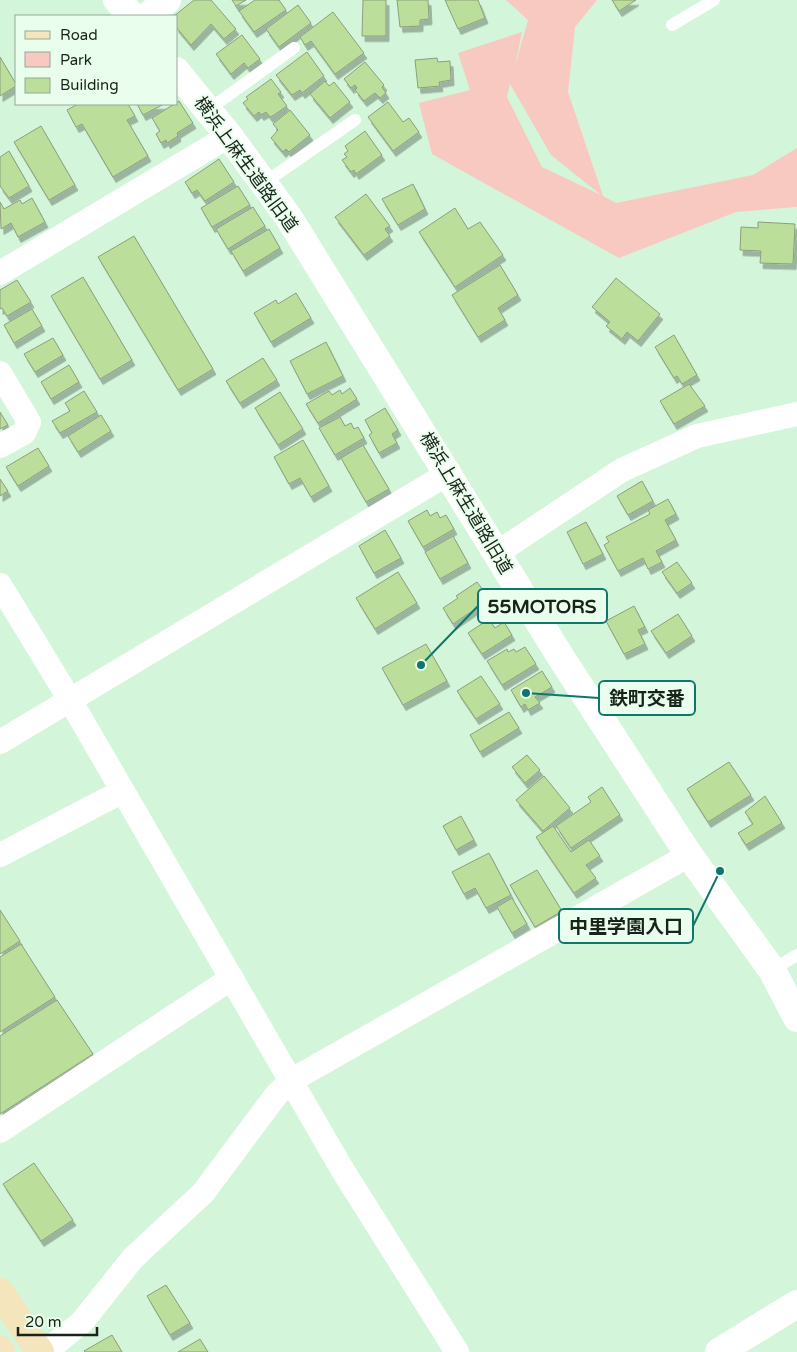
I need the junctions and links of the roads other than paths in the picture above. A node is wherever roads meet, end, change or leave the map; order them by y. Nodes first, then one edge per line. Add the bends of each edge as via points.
1 (117, 0) edge
2 (167, 0) edge
3 (714, 0) edge
4 (131, 15) edge
5 (149, 15) edge
6 (672, 25) dead end
7 (294, 48) dead end
8 (178, 73) edge
9 (208, 110) junction
10 (355, 120) dead end
11 (229, 136) junction
12 (264, 183) junction
13 (0, 273) edge
14 (0, 373) edge
15 (797, 414) edge
16 (0, 446) edge
17 (448, 473) junction
18 (497, 553) junction
19 (0, 585) edge
20 (70, 700) junction
21 (0, 742) edge
22 (123, 791) junction
23 (0, 855) edge
24 (689, 855) junction
25 (797, 955) edge
26 (772, 970) junction
27 (232, 978) junction
28 (797, 1018) edge
29 (292, 1080) junction
30 (0, 1131) edge
31 (0, 1292) edge
32 (797, 1304) edge
33 (40, 1352) edge
34 (45, 1352) edge
35 (457, 1352) edge
36 (719, 1352) edge

1 - 4 street
2 - 5 street
3 - 6 lane
7 - 9 lane
8 - 9 street, 横浜上麻生道路旧道
9 - 11 street, 横浜上麻生道路旧道
10 - 12 lane
11 - 12 street, 横浜上麻生道路旧道
11 - 13 street
12 - 17 street, 横浜上麻生道路旧道
14 - 16 street via 29,422 24,432
15 - 18 street via 697,436 622,470
17 - 18 street, 横浜上麻生道路旧道
17 - 20 street
18 - 24 street, 横浜上麻生道路旧道 via 562,660
19 - 20 street
20 - 21 street
20 - 22 street
22 - 23 street
22 - 27 street
24 - 26 street, 横浜上麻生道路旧道
24 - 29 street
25 - 26 lane
26 - 28 street, 横浜上麻生道路旧道
27 - 29 street
27 - 30 street
29 - 34 street via 277,1094 203,1193 133,1258 82,1322
29 - 35 street via 342,1169
31 - 33 main road
32 - 36 street

